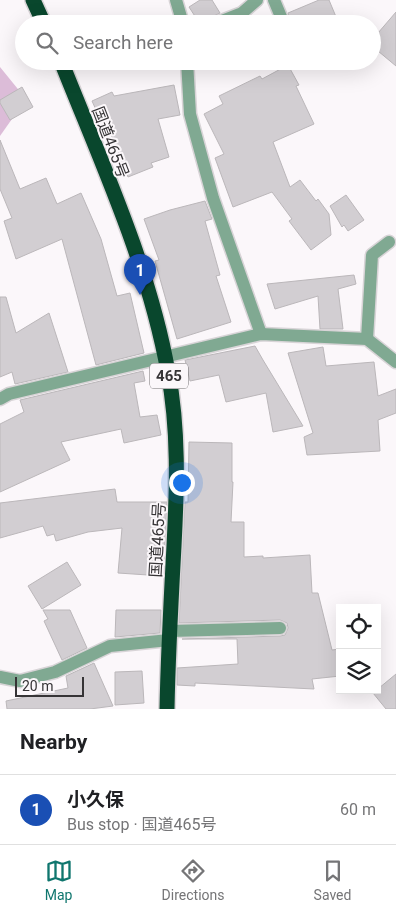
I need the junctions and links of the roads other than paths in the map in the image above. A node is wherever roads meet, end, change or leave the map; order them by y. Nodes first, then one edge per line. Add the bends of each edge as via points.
1 (33, 0) edge
2 (176, 0) edge
3 (257, 0) edge
4 (274, 0) edge
5 (40, 15) edge
6 (180, 15) edge
7 (237, 15) edge
8 (280, 15) edge
9 (65, 70) edge
10 (188, 70) edge
11 (389, 242) dead end
12 (261, 334) junction
13 (367, 339) junction
14 (164, 356) junction
15 (396, 362) edge
16 (0, 399) edge
17 (280, 628) dead end
18 (169, 636) junction
19 (0, 677) edge
20 (167, 709) edge

1 - 5 highway
2 - 6 street
3 - 7 street
4 - 8 street
9 - 14 highway, 国道465号 / 465 via 144,273
10 - 12 street via 190,114 205,170
11 - 13 street via 372,255
12 - 13 street
12 - 14 street
13 - 15 street
14 - 16 street via 9,394
14 - 18 highway, 国道465号 / 465 via 177,446
17 - 18 street
18 - 19 street via 110,646 55,672 20,681
18 - 20 highway, 国道465号 / 465

